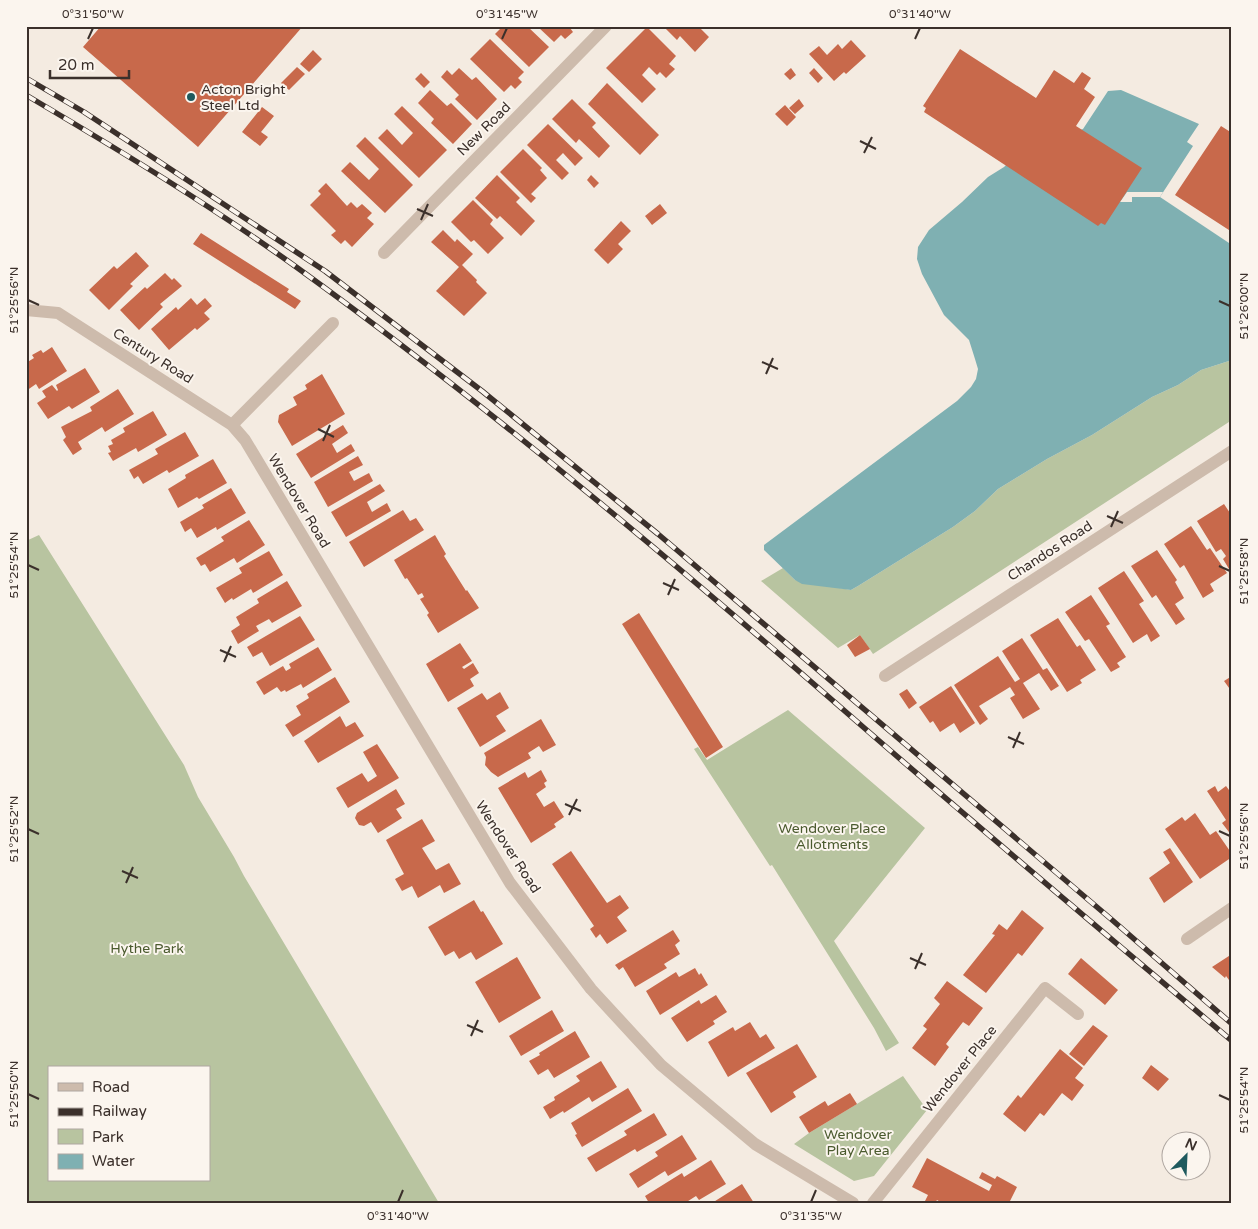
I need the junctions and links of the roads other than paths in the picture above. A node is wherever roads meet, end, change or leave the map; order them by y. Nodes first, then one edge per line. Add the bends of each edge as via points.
1 (606, 26) edge
2 (384, 253) dead end
3 (26, 310) edge
4 (332, 323) dead end
5 (232, 425) junction
6 (1232, 451) edge
7 (885, 676) dead end
8 (1232, 908) edge
9 (1187, 939) dead end
10 (1078, 1014) dead end
11 (853, 1203) edge
12 (873, 1203) edge

1 - 2 street, New Road
3 - 5 street, Century Road via 58,313
4 - 5 street
5 - 11 street, Wendover Road via 246,440 510,883 591,989 661,1065 755,1144
6 - 7 street, Chandos Road
8 - 9 street
10 - 12 street, Wendover Place via 1045,988

